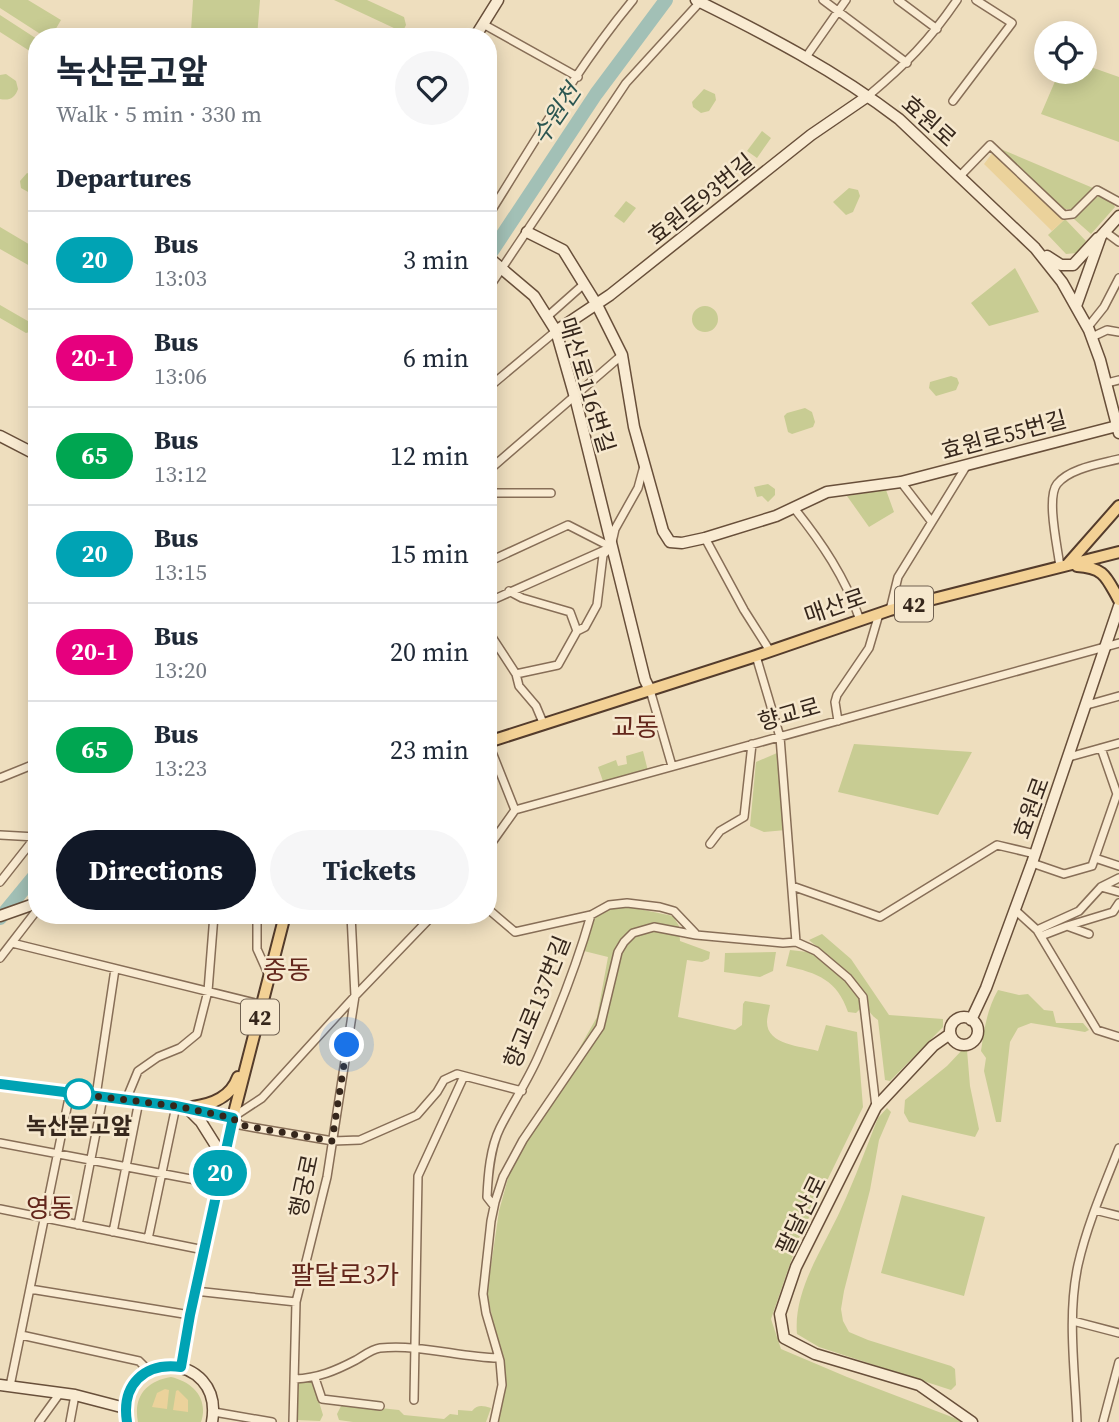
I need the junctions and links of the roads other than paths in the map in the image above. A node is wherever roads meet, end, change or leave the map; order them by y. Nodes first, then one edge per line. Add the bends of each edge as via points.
1 (498, 0) edge
2 (633, 0) edge
3 (823, 0) edge
4 (846, 0) edge
5 (898, 0) edge
6 (957, 0) edge
7 (976, 0) edge
8 (699, 1) edge
9 (838, 11) junction
10 (483, 24) junction
11 (481, 28) edge
12 (490, 28) edge
13 (937, 29) junction
14 (497, 32) edge
15 (806, 57) junction
16 (907, 63) junction
17 (578, 76) junction
18 (868, 96) junction
19 (953, 101) dead end
20 (960, 176) junction
21 (497, 202) edge
22 (1119, 202) edge
23 (1119, 216) edge
24 (527, 232) junction
25 (1103, 233) junction
26 (1119, 242) edge
27 (1035, 248) junction
28 (497, 263) edge
29 (501, 266) junction
30 (497, 273) edge
31 (1119, 278) edge
32 (584, 284) junction
33 (597, 305) junction
34 (1076, 306) junction
35 (548, 316) junction
36 (556, 331) junction
37 (1119, 331) edge
38 (1090, 332) junction
39 (622, 355) junction
40 (497, 380) edge
41 (1119, 380) edge
42 (1107, 383) junction
43 (574, 395) junction
44 (1118, 430) edge
45 (0, 436) edge
46 (28, 450) edge
47 (1119, 459) edge
48 (497, 463) edge
49 (644, 465) junction
50 (967, 465) junction
51 (901, 482) junction
52 (497, 493) edge
53 (551, 493) dead end
54 (1119, 506) edge
55 (794, 508) junction
56 (931, 521) junction
57 (705, 538) junction
58 (611, 547) junction
59 (1119, 552) edge
60 (497, 558) edge
61 (1063, 566) junction
62 (509, 592) junction
63 (497, 598) edge
64 (1119, 600) edge
65 (1119, 606) edge
66 (885, 611) junction
67 (860, 620) junction
68 (577, 631) junction
69 (1119, 643) edge
70 (497, 645) edge
71 (1107, 646) junction
72 (770, 651) junction
73 (757, 656) junction
74 (516, 674) junction
75 (650, 690) junction
76 (1119, 696) edge
77 (1087, 705) junction
78 (838, 720) junction
79 (544, 725) junction
80 (780, 737) junction
81 (497, 739) edge
82 (1119, 743) edge
83 (752, 744) junction
84 (1101, 748) junction
85 (1069, 757) junction
86 (497, 765) edge
87 (672, 766) junction
88 (28, 767) edge
89 (0, 778) edge
90 (1118, 794) edge
91 (515, 810) junction
92 (0, 835) edge
93 (497, 835) edge
94 (28, 836) edge
95 (710, 844) dead end
96 (28, 846) edge
97 (1095, 858) junction
98 (1033, 859) junction
99 (1119, 866) edge
100 (1119, 878) edge
101 (0, 883) edge
102 (792, 886) junction
103 (1101, 887) junction
104 (1119, 891) edge
105 (1119, 903) edge
106 (28, 906) edge
107 (1014, 909) junction
108 (591, 915) junction
109 (0, 916) edge
110 (497, 917) edge
111 (28, 922) edge
112 (213, 924) edge
113 (257, 924) edge
114 (283, 924) edge
115 (351, 924) edge
116 (424, 924) edge
117 (1067, 926) junction
118 (1039, 933) junction
119 (1089, 934) dead end
120 (696, 935) junction
121 (796, 942) junction
122 (12, 943) junction
123 (0, 958) edge
124 (115, 969) junction
125 (270, 978) junction
126 (208, 991) junction
127 (355, 996) junction
128 (263, 1005) junction
129 (971, 1020) junction
130 (950, 1034) junction
131 (1119, 1037) edge
132 (249, 1058) junction
133 (464, 1076) junction
134 (0, 1084) edge
135 (522, 1091) junction
136 (70, 1093) junction
137 (100, 1097) junction
138 (126, 1100) junction
139 (139, 1101) junction
140 (182, 1107) junction
141 (876, 1107) junction
142 (233, 1118) junction
143 (332, 1141) junction
144 (0, 1143) edge
145 (1119, 1148) edge
146 (59, 1154) junction
147 (223, 1157) junction
148 (92, 1160) junction
149 (126, 1167) junction
150 (162, 1174) junction
151 (217, 1184) junction
152 (494, 1206) junction
153 (0, 1209) edge
154 (1095, 1210) junction
155 (1119, 1216) edge
156 (45, 1218) junction
157 (78, 1225) junction
158 (113, 1232) junction
159 (148, 1239) junction
160 (204, 1250) junction
161 (30, 1289) junction
162 (195, 1291) junction
163 (296, 1302) junction
164 (190, 1315) junction
165 (1073, 1321) junction
166 (1119, 1333) edge
167 (21, 1335) junction
168 (413, 1349) junction
169 (498, 1357) junction
170 (1119, 1362) edge
171 (181, 1367) junction
172 (148, 1370) junction
173 (315, 1378) junction
174 (295, 1379) junction
175 (5, 1385) edge
176 (60, 1393) junction
177 (75, 1395) junction
178 (414, 1400) dead end
179 (380, 1406) dead end
180 (125, 1408) junction
181 (213, 1417) edge
182 (39, 1422) edge
183 (70, 1422) edge
184 (127, 1422) edge
185 (272, 1422) edge
186 (293, 1422) edge
187 (494, 1422) edge
188 (972, 1422) edge
189 (1077, 1422) edge
190 (1103, 1422) edge

1 - 10 street
2 - 17 street
3 - 9 street
4 - 9 street
5 - 13 street
6 - 13 street
7 - 19 street via 1012,23
8 - 15 street, 효원로
8 - 24 street via 626,83
9 - 15 street
9 - 16 street
10 - 11 street
10 - 12 street
13 - 16 street
14 - 17 street
15 - 18 street, 효원로
16 - 18 street
17 - 21 street
18 - 20 street, 효원로
18 - 33 street, 효원로93번길 via 811,135
20 - 22 street via 990,145 1063,215 1073,214 1097,190
20 - 27 street, 효원로
23 - 25 street
24 - 29 street
24 - 32 street via 563,250
25 - 26 street
25 - 27 street via 1070,265
25 - 34 street
27 - 34 street, 효원로
28 - 29 street, 매산로116번길
29 - 30 street
29 - 35 street, 매산로116번길
31 - 38 street
32 - 33 street
32 - 35 street
33 - 36 street, 효원로93번길
33 - 39 street
34 - 38 street, 효원로
35 - 36 street, 매산로116번길
36 - 40 street
36 - 43 street, 매산로116번길
37 - 38 street
38 - 42 street, 효원로
39 - 43 street
39 - 49 street
41 - 42 street
42 - 44 street, 효원로
43 - 48 street
43 - 58 street, 매산로116번길
44 - 50 street, 효원로55번길
45 - 46 street
47 - 61 street via 1067,476 1056,485 1052,496
49 - 57 street, 효원로55번길 via 670,542
49 - 58 street, 매산로116번길
50 - 51 street, 효원로55번길
50 - 56 street
51 - 55 street, 효원로55번길 via 827,492
51 - 56 street
52 - 53 street
54 - 61 main road
55 - 57 street, 효원로55번길
55 - 67 street via 835,564
56 - 66 street via 898,577
57 - 72 street
58 - 60 street via 568,525
58 - 62 street
58 - 68 street, 매산로116번길 via 603,555 597,605 585,627
58 - 75 street, 매산로116번길
59 - 61 main road, 매산로 / 42
61 - 64 main road via 1101,571
61 - 66 main road, 매산로 / 42
62 - 63 street
62 - 68 street via 570,612
65 - 71 street, 효원로
66 - 67 main road, 매산로 / 42
66 - 78 street via 869,648 837,695
67 - 72 main road, 매산로 / 42
68 - 74 street, 매산로116번길 via 558,665
69 - 71 street, 향교로
70 - 74 street
71 - 77 street, 효원로
71 - 78 street, 향교로
72 - 73 main road, 매산로 / 42
73 - 75 main road, 매산로 / 42
73 - 80 street
74 - 79 street
75 - 79 main road, 매산로 / 42
75 - 87 street
76 - 77 street
77 - 85 street, 효원로
78 - 80 street, 향교로
79 - 81 main road, 매산로 / 42
80 - 83 street, 향교로
80 - 102 street
82 - 84 street
83 - 87 street, 향교로
83 - 95 street via 744,817 720,831
84 - 85 street
84 - 90 street
85 - 98 street, 효원로
86 - 91 street
87 - 91 street, 향교로
88 - 89 street
90 - 97 street
91 - 93 street
92 - 94 street
96 - 101 street
97 - 98 street via 1092,866 1065,874
97 - 99 street
98 - 102 street via 997,845 880,917
98 - 107 street, 효원로
100 - 103 street
102 - 121 street
103 - 104 street
103 - 118 street via 1079,911
105 - 117 street via 1113,912
106 - 109 street
107 - 118 street
107 - 129 street, 효원로
108 - 110 street, 향교로137번길 via 515,932
108 - 120 street via 609,905 660,907 674,911
108 - 135 street, 향교로137번길 via 572,975
111 - 122 street
112 - 126 street
113 - 125 street via 257,949
114 - 125 main road, 42
115 - 127 street, 행궁로
116 - 127 street
117 - 118 street
117 - 119 street
118 - 131 street via 1097,1030
120 - 121 street
120 - 152 street via 654,927 633,933 624,942 600,1027 523,1140
121 - 141 street via 816,951 863,997
122 - 123 street
122 - 124 street
124 - 126 street
124 - 137 street
125 - 128 main road, 42
126 - 128 street
126 - 138 street via 197,1034 138,1071
127 - 142 street via 262,1098
127 - 143 street, 행궁로
128 - 132 main road, 42
129 - 130 street via 955,1020
129 - 130 street, 효원로 via 977,1032 970,1043 957,1043
130 - 141 street
132 - 140 main road via 240,1067 231,1091 214,1102
132 - 142 main road, 42
133 - 135 street
133 - 143 street via 444,1080 417,1115 360,1140
133 - 168 street via 418,1176
134 - 136 main road
135 - 152 street, 향교로137번길 via 499,1130 487,1197
136 - 137 main road
136 - 146 street
137 - 138 main road
137 - 148 street
138 - 139 main road
139 - 140 main road
139 - 149 street
140 - 142 main road
140 - 147 street via 201,1122
140 - 150 street
141 - 188 street, 팔달산로 via 796,1267 780,1314 784,1338 815,1354 919,1385
142 - 143 street via 240,1125
142 - 147 street
143 - 163 street, 행궁로
144 - 146 street
145 - 154 street
146 - 148 street
146 - 156 street
147 - 151 street
148 - 149 street
148 - 157 street
149 - 150 street
149 - 158 street
150 - 151 street
150 - 159 street
151 - 160 street
152 - 169 street via 483,1294
153 - 156 street
154 - 155 street
154 - 165 street via 1078,1267
156 - 157 street
156 - 161 street
157 - 158 street
158 - 159 street
159 - 160 street
160 - 162 street
161 - 164 street
161 - 167 street
162 - 163 street
162 - 164 street
163 - 174 street, 행궁로
164 - 171 street
165 - 166 street
165 - 189 street
167 - 172 street via 139,1361
167 - 175 street
168 - 169 street
168 - 173 street via 378,1348
168 - 178 street
169 - 187 street via 502,1385
170 - 190 street
171 - 172 street
171 - 181 street via 206,1384
172 - 180 street via 128,1393
173 - 174 street
173 - 179 street via 322,1399
174 - 186 street, 행궁로
175 - 176 street
176 - 177 street
176 - 182 street
177 - 180 street
177 - 183 street
180 - 184 street
181 - 185 street

